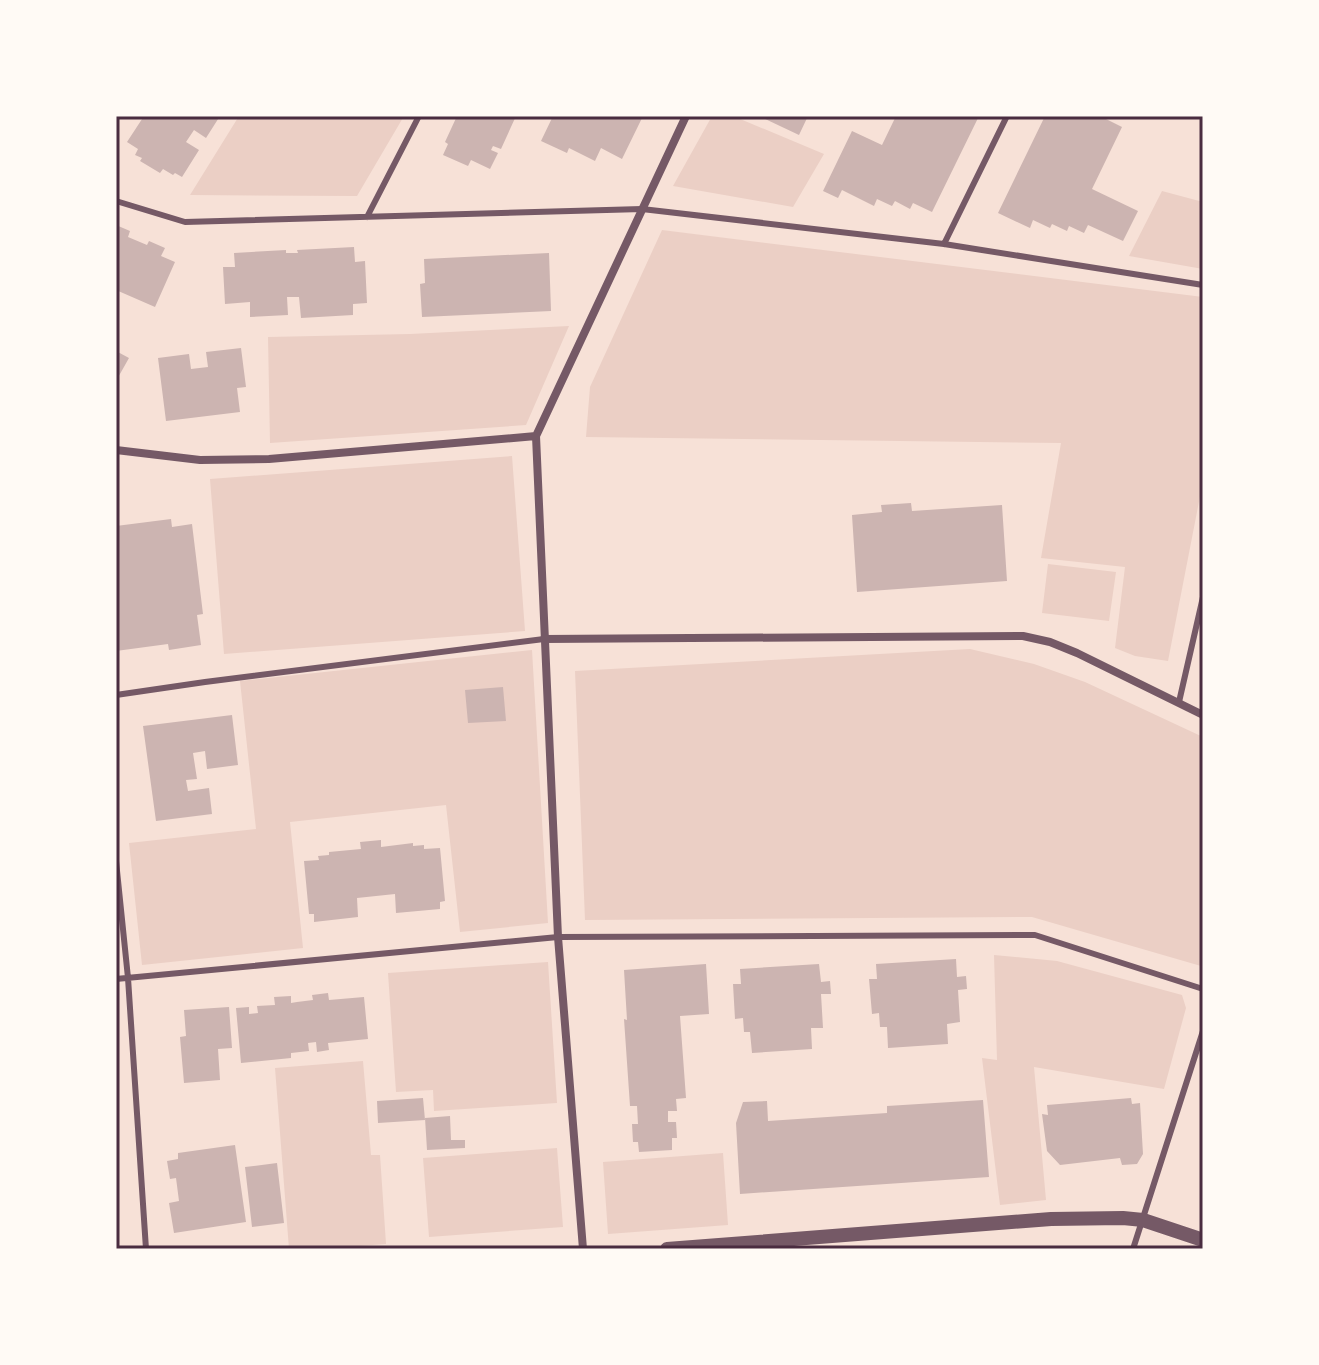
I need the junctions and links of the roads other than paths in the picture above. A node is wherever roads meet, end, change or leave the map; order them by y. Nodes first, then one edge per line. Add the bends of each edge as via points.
1 (419, 116) edge
2 (686, 116) edge
3 (1007, 116) edge
4 (116, 201) edge
5 (642, 209) junction
6 (367, 217) junction
7 (944, 244) junction
8 (1203, 285) edge
9 (536, 436) junction
10 (116, 450) edge
11 (1203, 597) edge
12 (544, 639) junction
13 (116, 695) edge
14 (1179, 702) junction
15 (1203, 715) edge
16 (116, 861) edge
17 (558, 937) junction
18 (128, 978) junction
19 (116, 979) edge
20 (1203, 989) edge
21 (1203, 1031) edge
22 (1143, 1220) junction
23 (1203, 1240) edge
24 (146, 1249) edge
25 (583, 1249) edge
26 (667, 1249) edge
27 (1133, 1249) edge

1 - 6 lane
2 - 5 street
3 - 7 lane
4 - 6 lane via 185,222
5 - 6 lane
5 - 7 lane
5 - 9 street
7 - 8 lane
9 - 10 street via 269,459 200,460
9 - 12 street
11 - 14 lane
12 - 13 lane
12 - 14 street via 1023,636 1077,653
12 - 17 street
14 - 15 street
16 - 18 lane
17 - 18 lane
17 - 20 lane via 1035,935
17 - 25 street
18 - 19 lane
18 - 24 lane
21 - 22 lane
22 - 23 street
22 - 26 street via 1051,1219
22 - 27 lane

